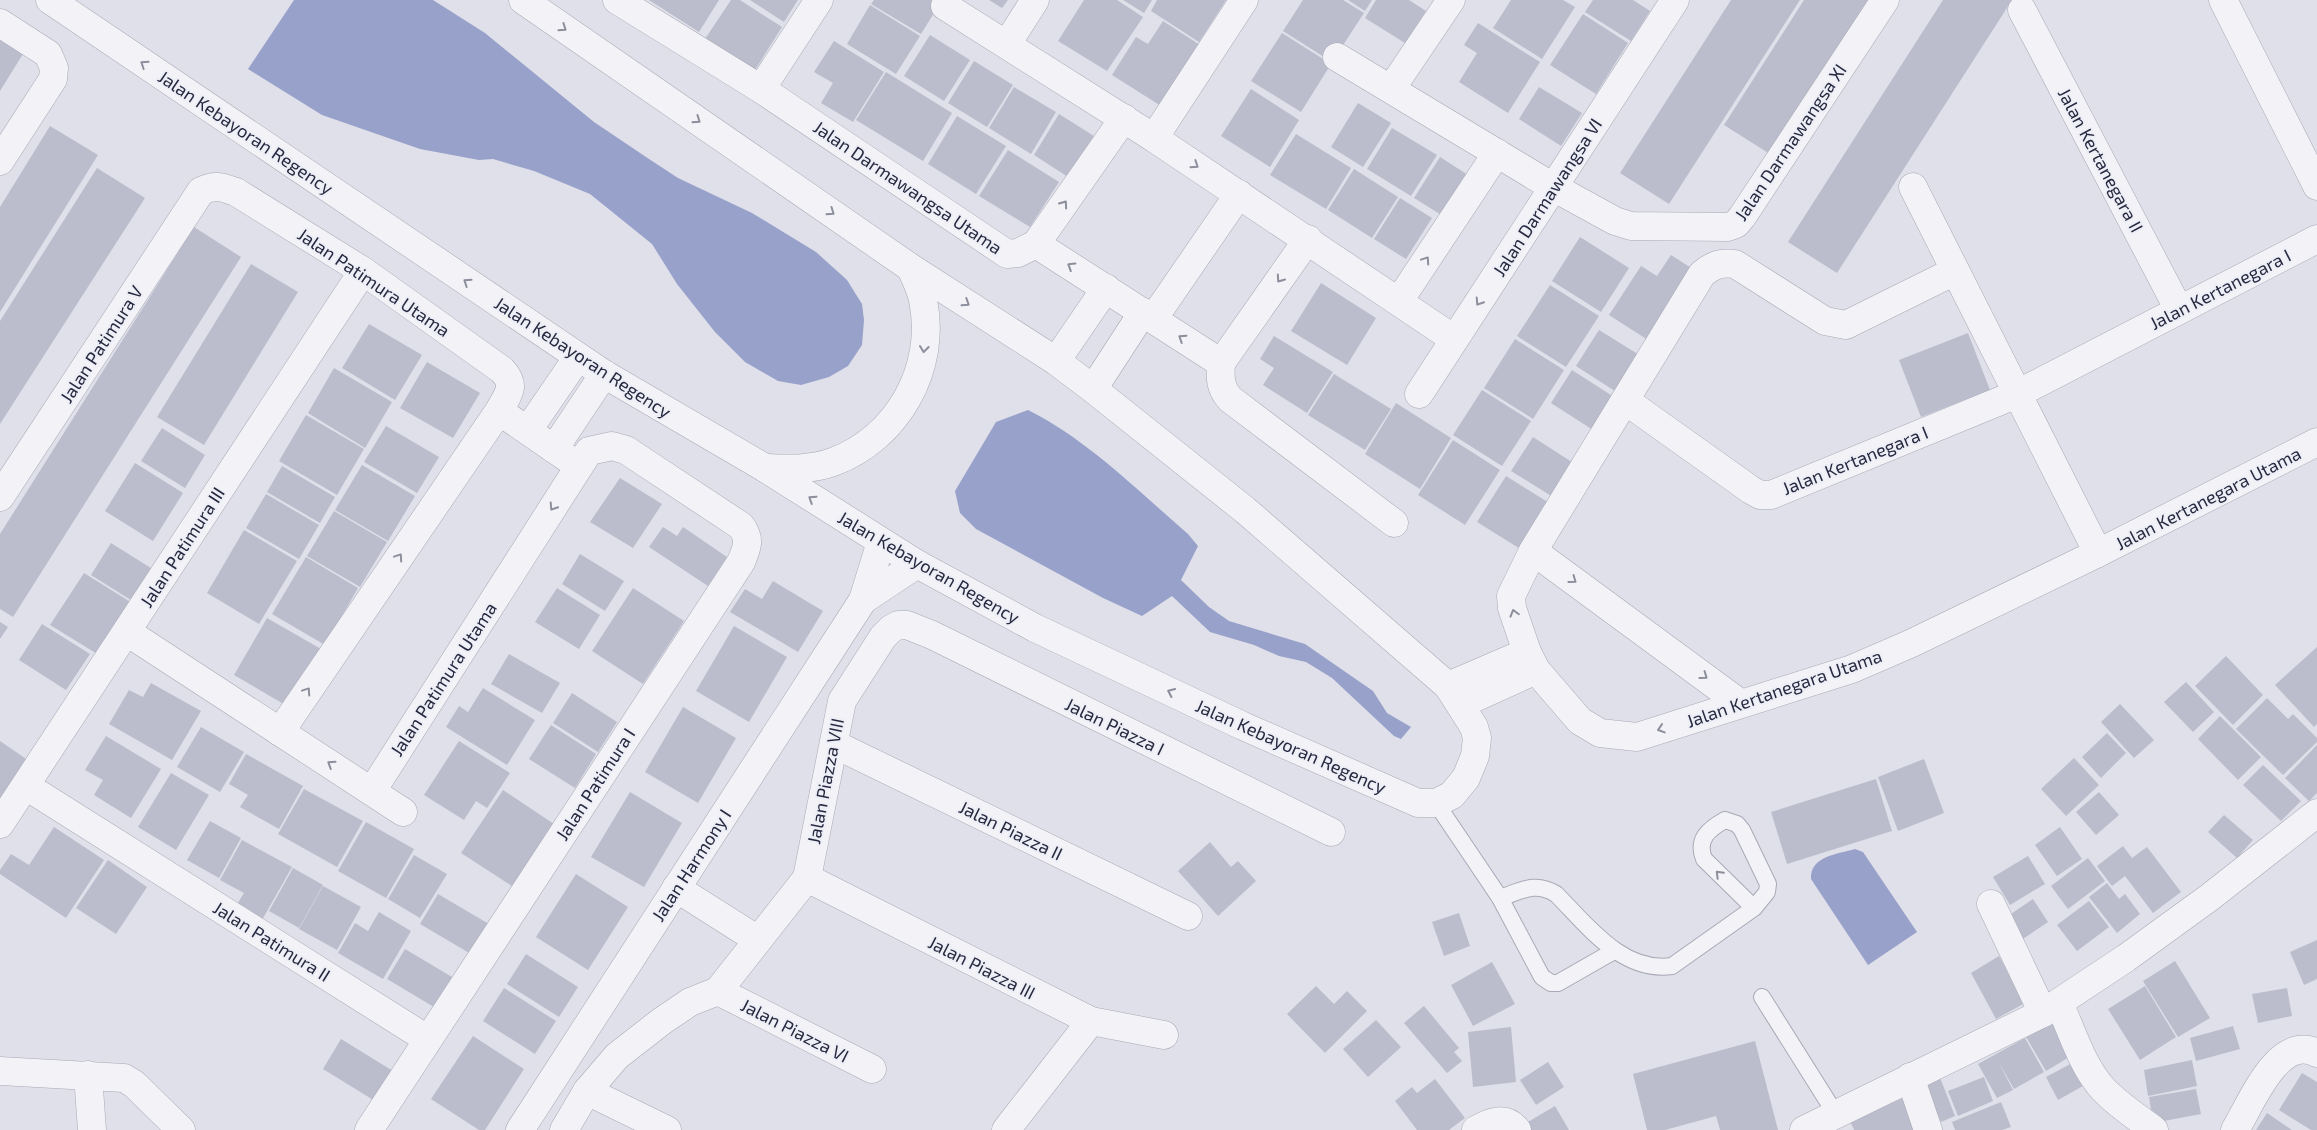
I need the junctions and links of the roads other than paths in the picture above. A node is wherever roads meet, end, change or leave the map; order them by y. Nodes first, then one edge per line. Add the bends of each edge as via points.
1 (50, 0) edge
2 (523, 0) edge
3 (617, 0) edge
4 (819, 0) edge
5 (1035, 0) edge
6 (1244, 0) edge
7 (1451, 0) edge
8 (1675, 0) edge
9 (1885, 0) edge
10 (2222, 0) edge
11 (945, 6) dead end
12 (2022, 10) dead end
13 (0, 23) edge
14 (1007, 44) junction
15 (1337, 57) dead end
16 (761, 89) junction
17 (1391, 89) junction
18 (1124, 118) junction
19 (1154, 138) junction
20 (1497, 153) junction
21 (0, 161) edge
22 (2317, 186) edge
23 (1553, 187) junction
24 (1913, 187) dead end
25 (201, 191) joint
26 (1239, 194) junction
27 (1308, 239) junction
28 (2317, 239) edge
29 (1036, 244) junction
30 (911, 268) junction
31 (364, 270) junction
32 (1955, 271) junction
33 (1106, 288) junction
34 (1399, 301) junction
35 (2179, 310) junction
36 (1148, 316) junction
37 (1454, 340) junction
38 (578, 356) junction
39 (1056, 361) junction
40 (1221, 363) junction
41 (604, 374) junction
42 (1093, 389) junction
43 (1419, 394) dead end
44 (2017, 394) junction
45 (1626, 400) junction
46 (499, 411) junction
47 (528, 430) junction
48 (2317, 442) edge
49 (554, 449) junction
50 (579, 466) junction
51 (765, 468) junction
52 (0, 497) edge
53 (1394, 523) dead end
54 (741, 526) joint
55 (880, 542) junction
56 (1534, 551) junction
57 (2098, 553) junction
58 (917, 564) junction
59 (863, 600) junction
60 (898, 625) joint
61 (127, 632) junction
62 (1532, 661) junction
63 (1454, 695) junction
64 (1741, 704) junction
65 (280, 732) junction
66 (834, 744) junction
67 (26, 786) junction
68 (372, 791) junction
69 (1436, 803) junction
70 (404, 812) dead end
71 (2317, 813) edge
72 (0, 824) edge
73 (1331, 832) dead end
74 (806, 878) junction
75 (676, 888) junction
76 (1500, 898) junction
77 (1990, 904) dead end
78 (1754, 908) junction
79 (1188, 916) dead end
80 (758, 940) junction
81 (1614, 951) junction
82 (718, 991) junction
83 (1762, 998) dead end
84 (2051, 1008) junction
85 (1091, 1021) junction
86 (1164, 1035) dead end
87 (427, 1038) junction
88 (2317, 1053) edge
89 (872, 1069) dead end
90 (0, 1071) edge
91 (88, 1075) junction
92 (1910, 1077) junction
93 (587, 1091) junction
94 (1835, 1113) junction
95 (92, 1130) edge
96 (181, 1130) edge
97 (369, 1130) edge
98 (520, 1130) edge
99 (564, 1130) edge
100 (668, 1130) edge
101 (1006, 1130) edge
102 (1476, 1130) edge
103 (1517, 1130) edge
104 (1804, 1130) edge
105 (1928, 1130) edge
106 (2154, 1130) edge
107 (2236, 1130) edge

38 -> 1 street, Jalan Kebayoran Regency
2 -> 30 street
3 - 16 street, Jalan Darmawangsa Utama
4 - 16 street
5 - 14 street
6 - 19 street
7 - 17 street
8 - 23 street, Jalan Darmawangsa VI
9 - 23 street, Jalan Darmawangsa XI via 1736,224 1728,227 1631,226 1615,221
10 - 22 street
11 - 14 street
12 - 35 street, Jalan Kertanegara II
13 - 21 street via 48,54 54,68 53,79
14 - 18 street
15 - 17 street
16 - 29 street, Jalan Darmawangsa Utama via 1007,254 1018,254
17 - 20 street
18 - 19 street
29 -> 18 street
19 -> 26 street
20 - 23 street
34 -> 20 street
23 -> 37 street, Jalan Darmawangsa VI
24 - 32 street
25 - 31 street, Jalan Patimura Utama via 218,185 236,192
25 - 52 street, Jalan Patimura V
26 - 27 street
26 - 36 street
27 - 34 street
27 -> 40 street
28 - 35 street, Jalan Kertanegara I
33 -> 29 street
30 -> 39 street
30 -> 51 street via 923,299 926,333 922,366 904,405 889,425 863,447 832,462 799,469
31 - 46 street, Jalan Patimura Utama via 509,377 511,388
31 - 61 street, Jalan Patimura III
32 - 44 street
32 - 45 street via 1846,325 1826,321 1735,264 1724,262 1711,267 1702,274
33 - 36 street
33 - 39 street
34 - 37 street
35 - 44 street, Jalan Kertanegara I
40 -> 36 street
36 - 42 street
37 - 43 street, Jalan Darmawangsa VI
38 - 41 street, Jalan Kebayoran Regency
38 - 47 street
39 - 42 street
40 - 53 street via 1220,381 1230,399
41 - 49 street
41 - 51 street, Jalan Kebayoran Regency
42 - 63 street via 1245,510
44 - 45 street, Jalan Kertanegara I via 1771,495 1760,495 1751,490
44 - 57 street, Jalan Kertanegara Utama
45 - 56 street
46 - 47 street
65 -> 46 street, Jalan Patimura Utama
47 - 49 street
48 - 57 street, Jalan Kertanegara Utama
49 - 50 street
50 - 54 street, Jalan Patimura Utama via 589,451 600,447 620,447
50 -> 68 street, Jalan Patimura Utama
55 -> 51 street, Jalan Kebayoran Regency
54 - 87 street, Jalan Patimura I via 748,540 741,562
55 - 58 street, Jalan Kebayoran Regency
55 - 59 street, Jalan Harmony I
62 -> 56 street, Jalan Kertanegara Utama via 1512,608 1511,596
56 -> 64 street
57 - 64 street, Jalan Kertanegara Utama via 1912,644 1852,669
58 - 59 street, Jalan Harmony I
69 -> 58 street, Jalan Kebayoran Regency via 1418,803 1243,726 1035,628
59 - 75 street, Jalan Harmony I
60 - 66 street, Jalan Piazza VIII via 883,637 842,701
60 - 73 street, Jalan Piazza I via 907,625 932,635
61 - 65 street
61 - 67 street, Jalan Patimura III
62 - 63 street
64 -> 62 street, Jalan Kertanegara Utama via 1637,737 1600,734 1580,721
63 - 69 street via 1474,726 1477,738 1475,756 1466,778 1452,794
68 -> 65 street
66 - 74 street, Jalan Piazza VIII
66 - 79 street, Jalan Piazza II
67 - 72 street, Jalan Patimura III
67 - 87 street, Jalan Patimura II
68 - 70 street
69 - 76 lane
71 - 84 street via 2210,897
74 - 80 street, Jalan Piazza VIII
74 - 85 street, Jalan Piazza III
75 - 80 street
75 - 98 street, Jalan Harmony I
76 - 81 lane via 1537,886 1547,888
76 - 81 lane via 1542,977 1551,983 1558,983
77 - 84 street
78 -> 78 lane via 1704,859 1701,852 1704,836 1725,820 1737,824 1742,830 1768,884 1767,892
78 - 81 lane via 1672,966 1660,968
80 - 82 street, Jalan Piazza VIII
82 - 89 street, Jalan Piazza VI
82 - 93 street via 690,1002 662,1021 617,1056
83 - 94 lane
84 - 92 street
84 - 106 street via 2096,1080 2116,1101
85 - 86 street, Jalan Piazza III
85 - 101 street
87 - 97 street
88 - 107 street via 2301,1049 2287,1053 2276,1062
90 - 91 street
91 - 95 street
91 - 96 street via 124,1078
92 - 94 street
92 - 105 street
93 - 99 street
93 - 100 street
94 - 104 street
102 - 103 street via 1497,1120 1507,1122

